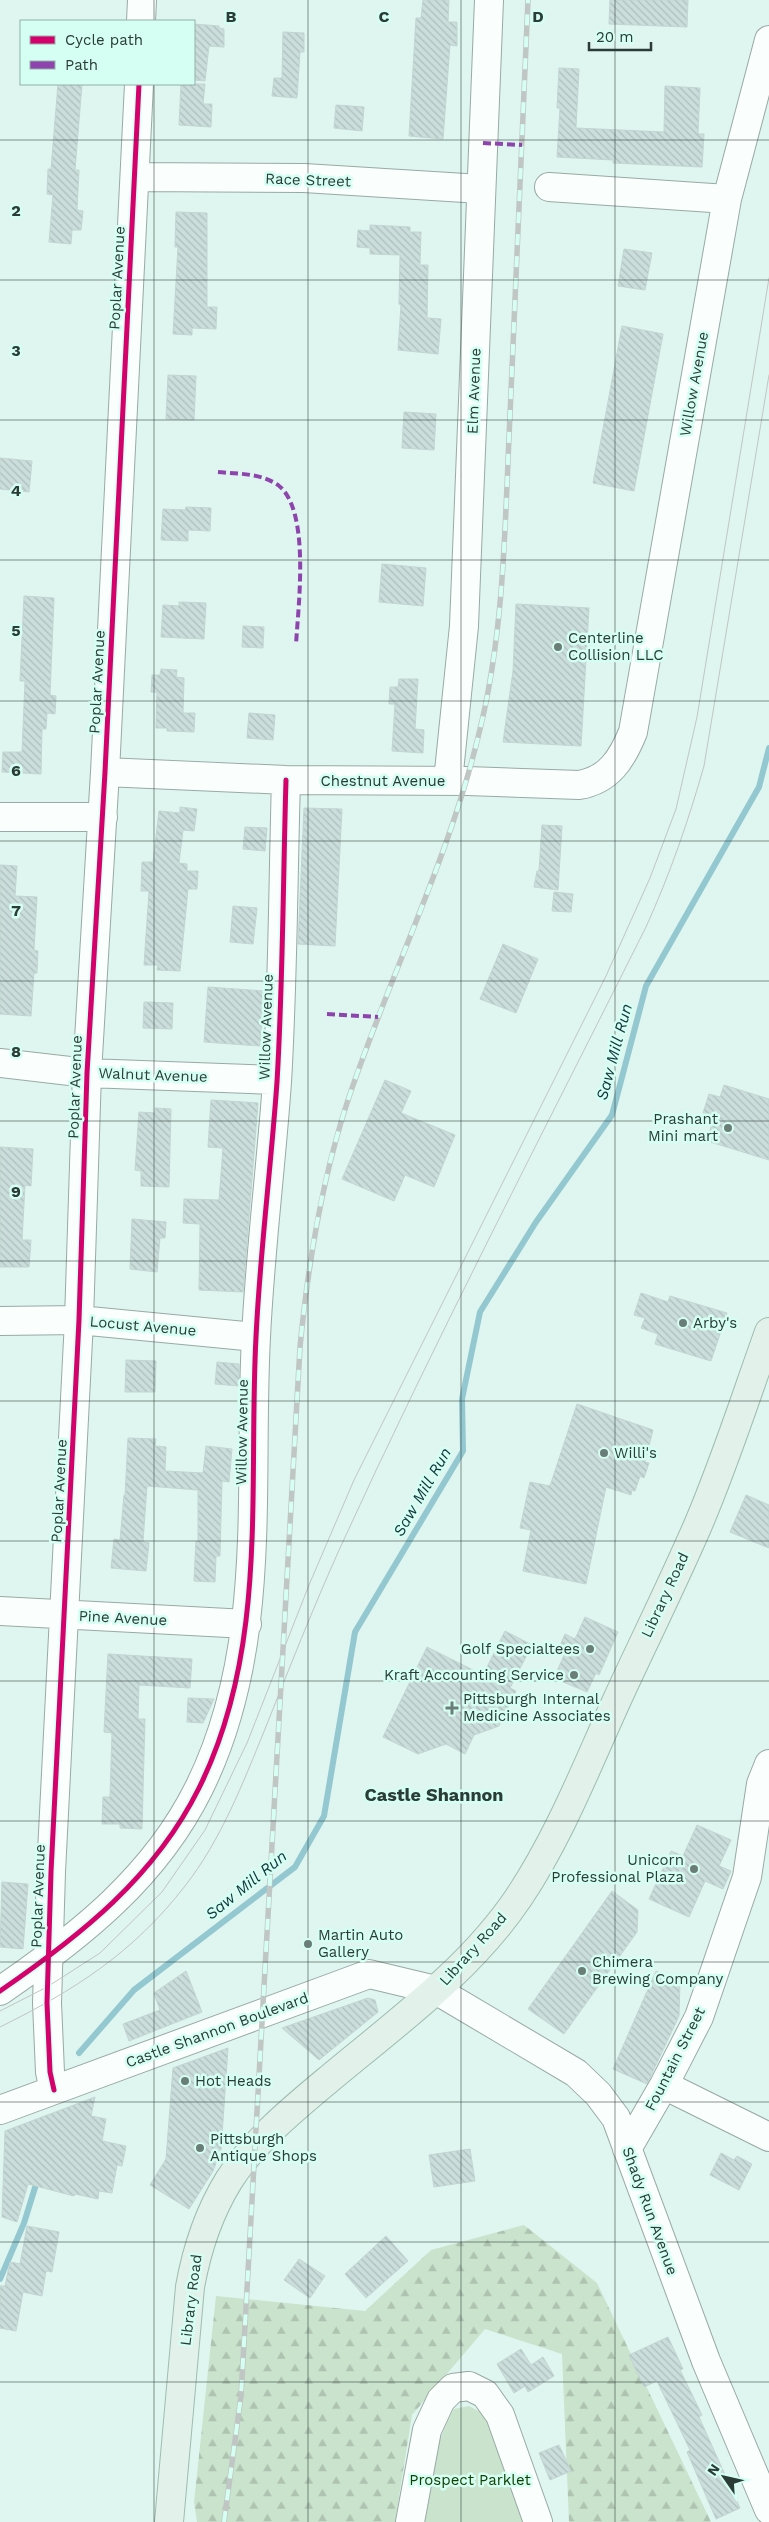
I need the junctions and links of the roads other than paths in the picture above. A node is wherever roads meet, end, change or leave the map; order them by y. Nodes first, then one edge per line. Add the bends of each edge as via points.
1 (142, 0) edge
2 (489, 0) edge
3 (141, 20) edge
4 (769, 40) edge
5 (139, 85) edge
6 (135, 177) junction
7 (549, 187) dead end
8 (480, 189) junction
9 (727, 199) junction
10 (633, 732) joint
11 (106, 772) junction
12 (286, 780) junction
13 (448, 781) junction
14 (0, 817) edge
15 (103, 817) junction
16 (0, 1064) edge
17 (87, 1072) junction
18 (277, 1080) junction
19 (79, 1320) junction
20 (0, 1321) edge
21 (769, 1332) edge
22 (256, 1337) junction
23 (0, 1612) edge
24 (66, 1615) junction
25 (247, 1624) junction
26 (769, 1764) edge
27 (48, 1958) junction
28 (436, 1990) junction
29 (0, 1991) edge
30 (664, 2086) junction
31 (54, 2090) junction
32 (0, 2110) edge
33 (769, 2137) edge
34 (627, 2149) junction
35 (769, 2510) edge
36 (169, 2522) edge
37 (410, 2522) edge
38 (538, 2522) edge

1 - 3 street
2 - 8 street, Elm Avenue
4 - 9 street, Willow Avenue
5 - 6 street, Poplar Avenue
6 - 8 street, Race Street via 304,178
6 - 11 street, Poplar Avenue
7 - 9 street
8 - 13 street, Elm Avenue via 464,626
9 - 10 street, Willow Avenue
10 - 13 street, Chestnut Avenue via 623,755 608,774 592,783
11 - 12 street, Chestnut Avenue
11 - 15 street, Poplar Avenue
12 - 13 street, Chestnut Avenue
12 - 18 street, Willow Avenue
14 - 15 street
15 - 17 street, Poplar Avenue
16 - 17 street, Walnut Avenue
17 - 18 street, Walnut Avenue
17 - 19 street, Poplar Avenue
18 - 22 street, Willow Avenue
19 - 20 street, Locust Avenue
19 - 22 street, Locust Avenue
19 - 24 street, Poplar Avenue
21 - 28 main road, Library Road via 729,1447 697,1526 552,1841 518,1898 474,1952
22 - 25 street, Willow Avenue via 253,1537
23 - 24 street, Pine Avenue
24 - 25 street, Pine Avenue
24 - 27 street, Poplar Avenue
25 - 27 street, Willow Avenue via 229,1716 199,1788 172,1836 144,1873 112,1906
26 - 30 street, Fountain Street via 761,1784 748,1876 733,1925 699,2017
27 - 29 street, Willow Avenue
27 - 31 street, Poplar Avenue via 50,2072
28 - 31 street, Castle Shannon Boulevard via 370,1974
28 - 34 street, Shady Run Avenue via 576,2073 616,2118
28 - 36 main road, Library Road via 292,2110 230,2178 207,2221 190,2287
30 - 33 street
30 - 34 street, Fountain Street
31 - 32 street, Castle Shannon Boulevard
34 - 35 street, Shady Run Avenue via 706,2361
37 - 38 street via 428,2430 441,2400 453,2388 469,2386 485,2394 500,2415

